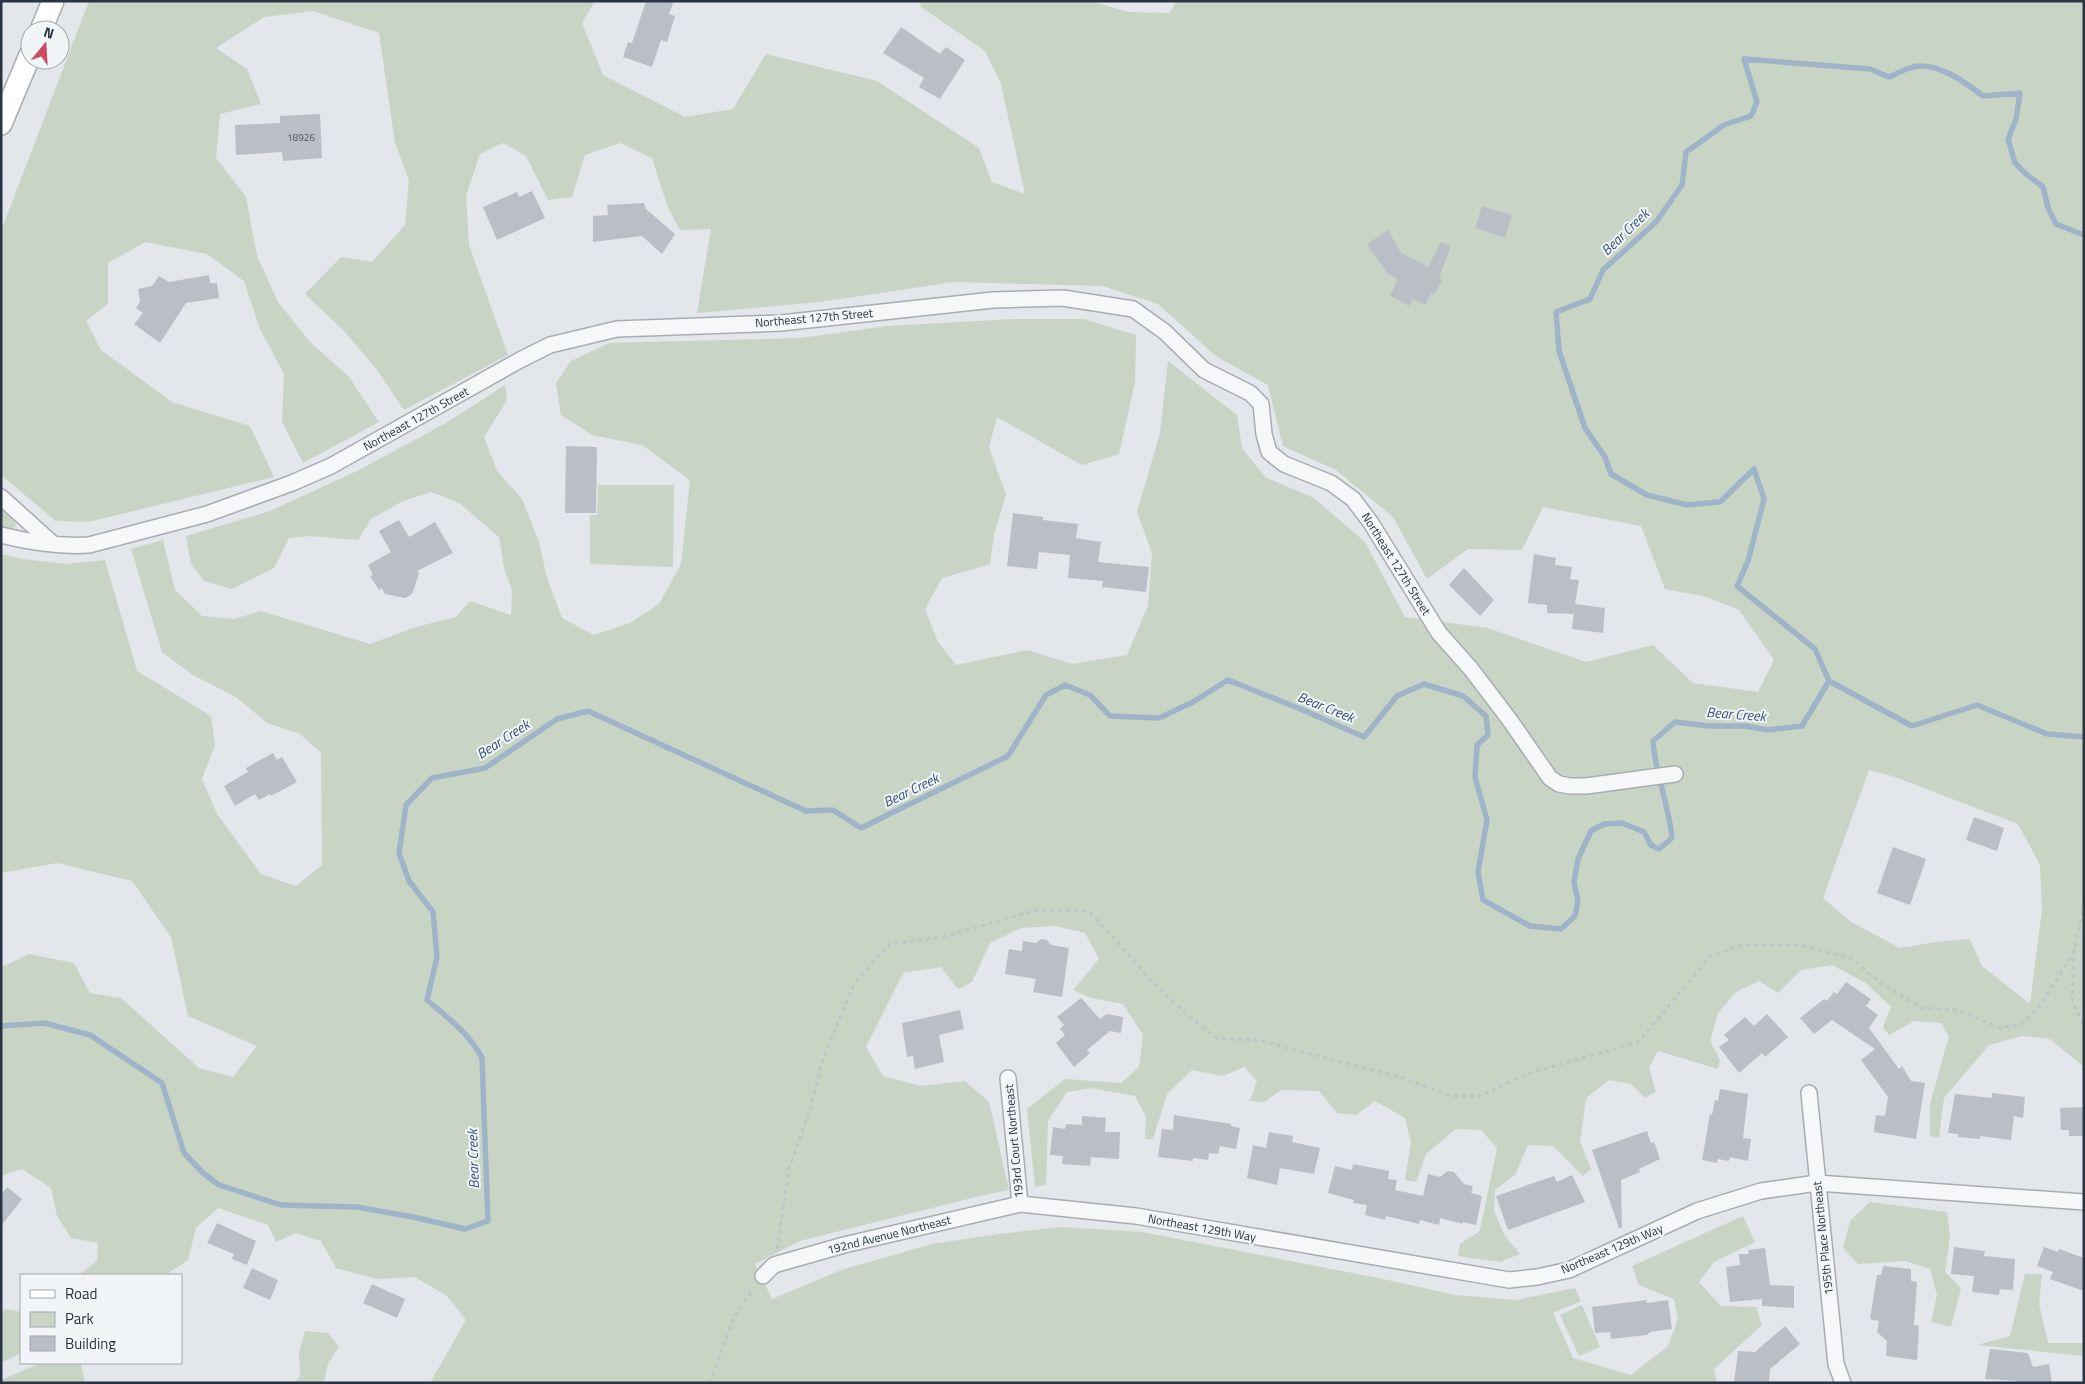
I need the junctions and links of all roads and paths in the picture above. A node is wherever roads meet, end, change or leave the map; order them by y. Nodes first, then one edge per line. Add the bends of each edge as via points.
1 (53, 1) edge
2 (45, 20) edge
3 (24, 70) edge
4 (1, 124) edge
5 (1, 497) edge
6 (1, 535) edge
7 (52, 543) junction
8 (1675, 774) dead end
9 (2084, 903) edge
10 (2074, 952) junction
11 (2084, 1027) edge
12 (1008, 1078) dead end
13 (1809, 1093) dead end
14 (1817, 1183) junction
15 (2084, 1202) edge
16 (1020, 1204) junction
17 (774, 1265) junction
18 (763, 1276) joint
19 (710, 1383) edge
20 (1843, 1383) edge

1 - 2 main road
3 - 4 main road
5 - 7 street
6 - 7 street, Northeast 127th Street
7 - 8 street, Northeast 127th Street via 89,545 114,539 207,514 292,483 331,466 520,360 550,345 581,337 617,329 780,323 993,300 1063,298 1133,309 1164,332 1204,370 1250,393 1261,404 1269,452 1284,464 1331,483 1353,499 1439,634 1455,649 1509,719 1550,778 1570,786
9 - 10 path
10 - 11 path via 2072,1000
10 - 17 path via 2040,1006 2022,1024 2000,1028 1959,1010 1922,1008 1882,984 1852,959 1800,946 1742,945 1711,956 1638,1042 1527,1074 1480,1096 1452,1096 1403,1078 1258,1040 1218,1039 1151,980 1089,911 1037,910 942,937 890,944 854,984 823,1059 812,1106 789,1169
12 - 16 street, 193rd Court Northeast
13 - 14 street, 195th Place Northeast
14 - 15 street, Northeast 129th Way
14 - 16 street, Northeast 129th Way via 1761,1191 1696,1211 1568,1270 1509,1280 1136,1216
14 - 20 street, 195th Place Northeast via 1836,1364
16 - 17 street, 192nd Avenue Northeast via 863,1240
17 - 18 street, 192nd Avenue Northeast
18 - 19 path via 734,1316

